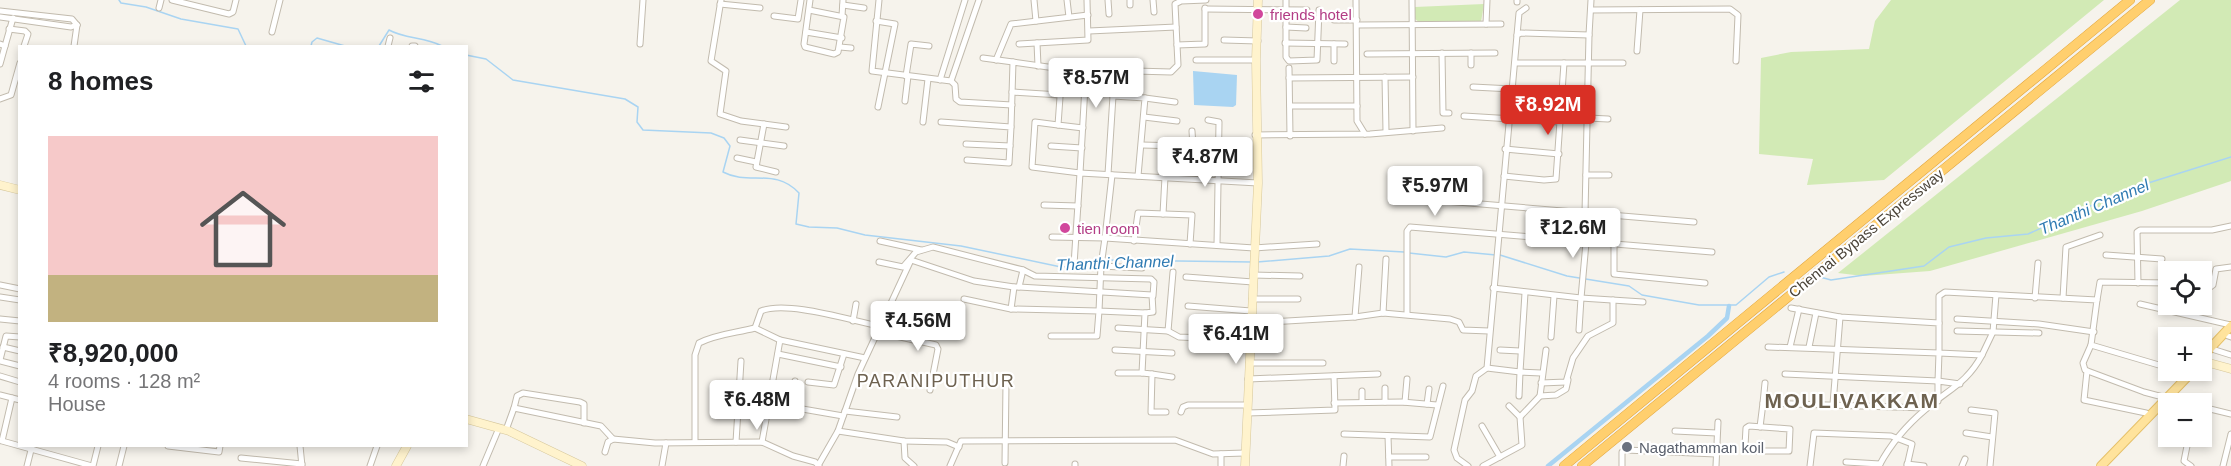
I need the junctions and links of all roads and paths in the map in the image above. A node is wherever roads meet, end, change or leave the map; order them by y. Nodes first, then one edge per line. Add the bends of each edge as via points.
1 (161, 0) edge
2 (172, 0) edge
3 (237, 0) edge
4 (280, 0) edge
5 (643, 0) edge
6 (801, 0) edge
7 (810, 0) edge
8 (879, 0) edge
9 (965, 0) edge
10 (979, 0) edge
11 (1034, 0) edge
12 (1067, 0) edge
13 (1087, 0) edge
14 (1108, 0) edge
15 (1153, 0) edge
16 (1206, 0) edge
17 (1258, 0) edge
18 (1286, 0) edge
19 (1356, 0) edge
20 (1412, 0) edge
21 (1487, 0) edge
22 (1591, 0) edge
23 (2130, 0) edge
24 (2150, 0) edge
25 (720, 2) edge
26 (843, 2) edge
27 (1175, 2) edge
28 (159, 8) dead end
29 (760, 8) dead end
30 (864, 8) dead end
31 (1526, 8) dead end
32 (1205, 9) junction
33 (1319, 9) dead end
34 (809, 10) junction
35 (1307, 10) dead end
36 (1591, 10) junction
37 (1640, 10) junction
38 (0, 11) edge
39 (1258, 11) junction
40 (1286, 11) junction
41 (1154, 12) dead end
42 (1109, 14) dead end
43 (1088, 15) junction
44 (12, 16) junction
45 (43, 16) junction
46 (774, 16) dead end
47 (842, 16) junction
48 (0, 17) edge
49 (1069, 17) junction
50 (1334, 20) dead end
51 (876, 21) junction
52 (1036, 21) junction
53 (42, 23) junction
54 (1357, 23) junction
55 (1486, 24) junction
56 (1501, 24) dead end
57 (77, 25) junction
58 (1412, 25) junction
59 (9, 27) junction
60 (1176, 27) junction
61 (1286, 27) junction
62 (1306, 28) dead end
63 (1089, 31) junction
64 (272, 32) dead end
65 (806, 32) junction
66 (1517, 35) junction
67 (1589, 35) junction
68 (842, 38) junction
69 (390, 39) dead end
70 (1224, 40) dead end
71 (1258, 41) junction
72 (1285, 43) junction
73 (639, 44) dead end
74 (950, 44) junction
75 (1019, 44) dead end
76 (1037, 44) junction
77 (1319, 44) junction
78 (1334, 44) junction
79 (1345, 44) dead end
80 (2, 45) edge
81 (24, 45) edge
82 (74, 45) edge
83 (388, 45) edge
84 (1177, 45) junction
85 (929, 46) dead end
86 (840, 47) junction
87 (851, 48) dead end
88 (963, 48) junction
89 (864, 50) dead end
90 (873, 51) junction
91 (1637, 51) dead end
92 (1413, 53) junction
93 (1442, 53) junction
94 (1471, 53) junction
95 (1495, 53) dead end
96 (1367, 54) dead end
97 (983, 58) dead end
98 (996, 60) junction
99 (1196, 60) dead end
100 (1256, 60) junction
101 (1334, 61) dead end
102 (1736, 61) dead end
103 (1013, 62) junction
104 (1515, 63) junction
105 (1564, 63) junction
106 (1588, 63) junction
107 (1623, 63) dead end
108 (0, 64) edge
109 (1471, 65) dead end
110 (1038, 66) junction
111 (1289, 68) dead end
112 (1062, 69) junction
113 (1086, 69) junction
114 (18, 70) edge
115 (1114, 70) junction
116 (885, 75) junction
117 (907, 76) junction
118 (1385, 77) junction
119 (1413, 77) junction
120 (1289, 78) junction
121 (1357, 78) junction
122 (928, 79) junction
123 (940, 80) junction
124 (951, 81) junction
125 (1473, 87) dead end
126 (1512, 89) junction
127 (1012, 92) junction
128 (1060, 95) junction
129 (1113, 96) junction
130 (1145, 98) junction
131 (0, 99) edge
132 (905, 101) dead end
133 (1176, 102) dead end
134 (1012, 105) junction
135 (1290, 106) junction
136 (1357, 106) junction
137 (878, 107) dead end
138 (1449, 113) dead end
139 (1464, 116) dead end
140 (1144, 117) junction
141 (1588, 118) junction
142 (1608, 119) dead end
143 (1208, 120) dead end
144 (1508, 120) junction
145 (1177, 121) dead end
146 (923, 122) dead end
147 (941, 123) dead end
148 (1560, 123) junction
149 (764, 124) junction
150 (1058, 125) junction
151 (786, 127) dead end
152 (1011, 127) junction
153 (1083, 128) junction
154 (1442, 128) dead end
155 (1192, 131) dead end
156 (1413, 131) junction
157 (1386, 132) junction
158 (1365, 134) junction
159 (1255, 135) junction
160 (1290, 136) junction
161 (740, 140) dead end
162 (760, 143) junction
163 (966, 144) dead end
164 (1142, 145) junction
165 (784, 146) dead end
166 (1010, 146) junction
167 (1051, 146) dead end
168 (1192, 146) junction
169 (1217, 147) junction
170 (1082, 148) junction
171 (1505, 149) junction
172 (1559, 154) junction
173 (736, 158) dead end
174 (967, 160) dead end
175 (756, 162) junction
176 (776, 172) dead end
177 (1080, 173) junction
178 (1110, 174) junction
179 (1586, 175) junction
180 (1609, 175) dead end
181 (1138, 176) junction
182 (1504, 176) junction
183 (1165, 177) junction
184 (1216, 179) junction
185 (1258, 183) junction
186 (0, 185) edge
187 (18, 190) edge
188 (1433, 200) dead end
189 (1044, 205) dead end
190 (1078, 206) junction
191 (1502, 206) junction
192 (1585, 213) junction
193 (1163, 214) junction
194 (1614, 216) junction
195 (1694, 222) dead end
196 (2231, 226) edge
197 (1500, 234) junction
198 (2100, 235) dead end
199 (1052, 237) dead end
200 (1076, 238) junction
201 (1106, 238) junction
202 (1134, 241) junction
203 (880, 242) dead end
204 (1586, 243) junction
205 (1190, 244) junction
206 (1317, 244) dead end
207 (1217, 245) junction
208 (1614, 245) junction
209 (1254, 248) junction
210 (921, 250) junction
211 (1712, 252) dead end
212 (2106, 255) dead end
213 (2137, 257) junction
214 (1386, 259) dead end
215 (2162, 259) dead end
216 (911, 260) junction
217 (879, 262) dead end
218 (1101, 262) junction
219 (2038, 263) dead end
220 (1074, 265) dead end
221 (1359, 267) dead end
222 (2231, 267) edge
223 (1142, 268) dead end
224 (1023, 270) junction
225 (1173, 272) dead end
226 (1300, 276) dead end
227 (1186, 277) dead end
228 (1253, 278) junction
229 (1100, 279) junction
230 (1705, 283) dead end
231 (2138, 283) junction
232 (2158, 284) edge
233 (0, 285) edge
234 (2212, 285) edge
235 (1016, 287) junction
236 (1493, 288) junction
237 (18, 289) edge
238 (1100, 293) junction
239 (1525, 294) junction
240 (1154, 296) junction
241 (1554, 296) junction
242 (1996, 296) junction
243 (0, 297) edge
244 (1581, 298) junction
245 (2035, 298) junction
246 (2063, 298) junction
247 (963, 299) dead end
248 (1252, 299) junction
249 (1298, 299) dead end
250 (18, 300) edge
251 (1613, 300) junction
252 (2097, 300) junction
253 (1643, 302) dead end
254 (856, 304) dead end
255 (2140, 304) dead end
256 (1188, 306) dead end
257 (1791, 308) dead end
258 (1011, 309) junction
259 (1799, 309) junction
260 (1099, 311) junction
261 (1251, 311) junction
262 (1145, 313) junction
263 (1383, 313) junction
264 (1816, 313) junction
265 (1407, 314) junction
266 (1355, 317) junction
267 (1840, 317) junction
268 (0, 319) edge
269 (1957, 319) dead end
270 (18, 321) edge
271 (853, 321) junction
272 (1251, 322) junction
273 (1939, 322) junction
274 (1995, 322) junction
275 (2231, 326) edge
276 (755, 328) junction
277 (1118, 328) dead end
278 (879, 329) junction
279 (1144, 329) junction
280 (1579, 330) dead end
281 (1168, 331) junction
282 (1489, 331) junction
283 (1957, 332) dead end
284 (1993, 332) junction
285 (2094, 332) junction
286 (2039, 333) dead end
287 (1250, 335) junction
288 (1051, 336) dead end
289 (2230, 336) edge
290 (18, 337) edge
291 (1551, 337) dead end
292 (780, 340) junction
293 (2091, 345) junction
294 (3, 347) junction
295 (1768, 347) dead end
296 (1790, 347) junction
297 (1809, 348) junction
298 (1838, 348) junction
299 (1115, 350) dead end
300 (1500, 350) dead end
301 (1546, 350) dead end
302 (2212, 350) edge
303 (2215, 350) junction
304 (18, 351) edge
305 (1520, 351) junction
306 (1143, 352) junction
307 (1172, 353) dead end
308 (1939, 353) junction
309 (2212, 353) edge
310 (778, 354) junction
311 (844, 354) junction
312 (2231, 354) edge
313 (1982, 355) junction
314 (865, 358) junction
315 (0, 361) edge
316 (741, 361) dead end
317 (1249, 363) junction
318 (1323, 363) dead end
319 (2212, 364) edge
320 (2158, 365) edge
321 (18, 366) edge
322 (841, 367) junction
323 (1487, 368) junction
324 (2231, 369) edge
325 (2087, 371) junction
326 (1520, 372) junction
327 (1118, 373) dead end
328 (1541, 373) junction
329 (1142, 374) junction
330 (1152, 374) junction
331 (1378, 374) dead end
332 (1785, 374) dead end
333 (0, 376) edge
334 (1172, 376) dead end
335 (1334, 376) junction
336 (1835, 376) junction
337 (1248, 379) junction
338 (1407, 379) dead end
339 (1568, 380) junction
340 (18, 381) edge
341 (795, 381) dead end
342 (1938, 381) junction
343 (2180, 381) edge
344 (808, 382) dead end
345 (1006, 383) dead end
346 (1541, 383) junction
347 (1765, 383) dead end
348 (1960, 384) junction
349 (1443, 386) dead end
350 (1385, 388) dead end
351 (1429, 389) dead end
352 (930, 390) dead end
353 (1362, 391) dead end
354 (2170, 393) edge
355 (0, 394) edge
356 (2158, 395) edge
357 (1520, 396) dead end
358 (1540, 396) junction
359 (12, 398) junction
360 (18, 400) edge
361 (1938, 401) junction
362 (1362, 402) junction
363 (1385, 402) junction
364 (1405, 402) junction
365 (1334, 403) junction
366 (1763, 403) junction
367 (1427, 404) junction
368 (1833, 404) junction
369 (2158, 404) edge
370 (1437, 405) junction
371 (1509, 406) dead end
372 (2158, 406) edge
373 (514, 408) junction
374 (1927, 408) junction
375 (1247, 409) junction
376 (2212, 409) edge
377 (1971, 410) dead end
378 (1166, 412) dead end
379 (1180, 412) dead end
380 (2146, 413) junction
381 (844, 414) junction
382 (2231, 414) edge
383 (897, 417) dead end
384 (1520, 417) junction
385 (468, 420) edge
386 (1718, 422) dead end
387 (584, 423) junction
388 (1482, 426) dead end
389 (1760, 427) junction
390 (502, 429) junction
391 (838, 431) junction
392 (1675, 431) dead end
393 (1717, 433) junction
394 (1966, 433) dead end
395 (1344, 434) dead end
396 (2231, 434) edge
397 (1388, 436) junction
398 (1899, 437) junction
399 (1992, 437) junction
400 (613, 439) junction
401 (1004, 439) junction
402 (904, 441) junction
403 (666, 442) junction
404 (694, 442) junction
405 (736, 442) junction
406 (762, 442) junction
407 (1, 444) edge
408 (18, 446) edge
409 (98, 447) edge
410 (124, 447) edge
411 (176, 447) edge
412 (220, 447) edge
413 (300, 447) edge
414 (377, 447) edge
415 (406, 447) edge
416 (959, 447) junction
417 (2187, 447) edge
418 (32, 448) edge
419 (604, 452) dead end
420 (1245, 453) junction
421 (1221, 454) junction
422 (1716, 454) junction
423 (1344, 456) dead end
424 (1389, 457) junction
425 (1426, 457) dead end
426 (1500, 457) junction
427 (241, 458) dead end
428 (1965, 459) dead end
429 (1846, 462) dead end
430 (1005, 463) dead end
431 (302, 465) edge
432 (485, 465) edge
433 (819, 465) edge
434 (1880, 465) edge
435 (1907, 465) edge
436 (2099, 465) edge
437 (27, 466) edge
438 (92, 466) edge
439 (119, 466) edge
440 (369, 466) edge
441 (396, 466) edge
442 (582, 466) edge
443 (662, 466) edge
444 (914, 466) edge
445 (950, 466) edge
446 (1221, 466) edge
447 (1245, 466) edge
448 (1343, 466) edge
449 (1389, 466) edge
450 (1468, 466) edge
451 (1483, 466) edge
452 (1564, 466) edge
453 (1582, 466) edge
454 (1622, 466) edge
455 (1716, 466) edge
456 (1810, 466) edge
457 (1924, 466) edge
458 (1962, 466) edge
459 (1990, 466) edge
460 (2191, 466) edge
461 (2223, 466) edge

1 - 28 street
2 - 3 street via 229,14
4 - 64 street
5 - 73 street
6 - 46 street via 798,20
7 - 34 street
8 - 51 street
9 - 74 street
10 - 88 street
11 - 52 street
12 - 49 street
13 - 43 street
14 - 42 street
15 - 41 street
16 - 27 street
16 - 32 street
17 - 39 street
18 - 40 street
19 - 54 street
20 - 58 street
21 - 55 street
22 - 36 street
23 - 452 highway, Chennai Bypass Expressway
24 - 453 highway, Chennai Bypass Expressway
25 - 29 street
25 - 149 street via 711,61 726,71 720,114
26 - 30 street
26 - 47 street
27 - 60 street
31 - 66 street via 1519,13
32 - 39 street
32 - 84 street via 1205,44
33 - 77 street
34 - 47 street
34 - 65 street
35 - 40 street
36 - 37 street
36 - 67 street
37 - 91 street
37 - 102 street via 1734,11 1738,15
38 - 44 street
39 - 40 street
39 - 71 street
40 - 61 street
43 - 49 street
43 - 63 street
44 - 45 street
44 - 48 street
44 - 53 street
44 - 59 street
45 - 53 street
45 - 57 street via 72,19
47 - 68 street
49 - 52 street
50 - 54 street
51 - 90 street
51 - 116 street via 895,24
52 - 98 street via 1011,24
53 - 57 street
54 - 58 street
54 - 121 street
55 - 56 street
55 - 58 street
57 - 82 street
58 - 92 street
59 - 80 street
59 - 81 street via 28,34
60 - 63 street
60 - 84 street
61 - 62 street
61 - 72 street
63 - 76 street via 1087,41
65 - 68 street
65 - 86 street via 804,44 808,50 834,54
66 - 67 street
66 - 104 street
67 - 106 street
68 - 86 street
69 - 83 street
70 - 71 street
71 - 100 street
72 - 77 street
72 - 77 street via 1289,60 1317,60
74 - 88 street
74 - 123 street
75 - 76 street
76 - 110 street
77 - 78 street
78 - 79 street
78 - 101 street
80 - 108 street
84 - 115 street via 1178,65 1172,72
85 - 117 street via 911,44
86 - 87 street
88 - 124 street
89 - 90 street
90 - 116 street via 871,70
92 - 93 street
92 - 96 street
92 - 119 street
93 - 94 street
93 - 138 street via 1443,113
94 - 95 street
94 - 109 street
97 - 98 street
98 - 103 street
99 - 100 street
100 - 159 street
103 - 110 street
103 - 127 street
104 - 105 street
104 - 126 street
105 - 106 street
105 - 148 street
106 - 107 street
106 - 141 street
110 - 112 street
111 - 120 street
112 - 113 street
112 - 128 street
113 - 115 street
113 - 153 street
114 - 131 street via 11,95
115 - 129 street
116 - 117 street
116 - 137 street
117 - 122 street
117 - 132 street
118 - 119 street
118 - 121 street
118 - 157 street
119 - 156 street
120 - 121 street
120 - 135 street
121 - 136 street
122 - 123 street
122 - 146 street
123 - 124 street
124 - 134 street via 960,102
125 - 126 street
126 - 144 street
127 - 128 street
127 - 134 street
128 - 150 street
129 - 130 street
129 - 178 street
130 - 133 street
130 - 140 street
134 - 152 street
135 - 136 street
135 - 160 street
136 - 158 street via 1358,123
139 - 144 street
140 - 145 street
140 - 164 street
141 - 142 street
141 - 179 street
143 - 169 street via 1219,121
144 - 148 street
144 - 171 street
147 - 152 street
148 - 172 street
149 - 151 street
149 - 162 street
150 - 153 street
150 - 177 street via 1035,122 1032,167
152 - 166 street
153 - 170 street
154 - 156 street
155 - 168 street
156 - 157 street
157 - 158 street
158 - 160 street
159 - 160 street
159 - 185 street
161 - 162 street
162 - 165 street
162 - 175 street
163 - 166 street
164 - 168 street
164 - 181 street
166 - 174 street via 1010,163
167 - 170 street
168 - 169 street
169 - 184 street
170 - 177 street
171 - 172 street
171 - 182 street
172 - 182 street via 1558,177 1554,180
173 - 175 street
175 - 176 street via 759,169
177 - 178 street
177 - 190 street
178 - 181 street
178 - 201 street
179 - 180 street
179 - 192 street
181 - 183 street
182 - 191 street
183 - 184 street
183 - 193 street
184 - 185 street
184 - 207 street
185 - 209 street
186 - 187 street
188 - 191 street
189 - 190 street
190 - 200 street
191 - 192 street
191 - 197 street
192 - 194 street
193 - 202 street via 1138,213
193 - 205 street via 1192,214
194 - 195 street
194 - 208 street
196 - 213 street via 2212,230 2140,230
197 - 204 street
197 - 236 street
197 - 265 street via 1410,227
198 - 246 street via 2066,247
199 - 200 street
200 - 201 street
200 - 220 street
201 - 202 street
201 - 218 street
202 - 205 street
203 - 210 street
204 - 208 street
204 - 244 street
205 - 207 street
206 - 209 street
207 - 209 street
208 - 211 street
208 - 230 street via 1614,274
209 - 228 street
210 - 216 street
210 - 224 street via 933,247
212 - 213 street
213 - 215 street
213 - 231 street
214 - 263 street
216 - 217 street via 903,267
216 - 235 street via 974,281
216 - 278 street
218 - 223 street
218 - 229 street
219 - 245 street
221 - 266 street
222 - 234 street via 2216,269
224 - 229 street via 1035,276
224 - 235 street
225 - 281 street
226 - 228 street
227 - 228 street
228 - 248 street
229 - 238 street
229 - 240 street via 1151,279
231 - 232 street
231 - 252 street via 2100,282
233 - 237 street
235 - 238 street
235 - 258 street
236 - 239 street
236 - 282 street
238 - 240 street
238 - 260 street
239 - 241 street
239 - 305 street
240 - 262 street via 1153,312
241 - 244 street
241 - 291 street
242 - 245 street
242 - 273 street via 1942,293
242 - 274 street
243 - 250 street
244 - 251 street
244 - 280 street
245 - 246 street
246 - 252 street
247 - 258 street
248 - 249 street
248 - 261 street
251 - 253 street
251 - 339 street via 1612,324 1588,336 1572,361
252 - 285 street
254 - 271 street
255 - 275 street
256 - 261 street
257 - 259 street
258 - 260 street
259 - 264 street
259 - 296 street
260 - 262 street
260 - 288 street via 1097,336
261 - 272 street
262 - 279 street
263 - 265 street
263 - 266 street
264 - 267 street
264 - 297 street
265 - 282 street via 1450,319 1459,322 1463,330
266 - 272 street
267 - 273 street
267 - 298 street
268 - 270 street
269 - 274 street
271 - 276 street via 778,307 761,311
271 - 278 street
272 - 287 street
273 - 308 street
274 - 284 street
274 - 285 street
275 - 302 main road
276 - 292 street
276 - 404 street via 738,334 720,334 699,343 695,355
277 - 279 street
278 - 314 street
278 - 352 street via 936,345
279 - 281 street
279 - 306 street
281 - 287 street via 1177,337 1225,339 1231,335
282 - 323 street
283 - 284 street
284 - 286 street
284 - 313 street
285 - 293 street
287 - 317 street
289 - 303 main road
290 - 294 street via 6,336
292 - 310 street
292 - 311 street
293 - 320 street
293 - 325 street via 2083,367
294 - 304 street
294 - 315 street
295 - 296 street
296 - 297 street
297 - 298 street
298 - 308 street
298 - 336 street
299 - 306 street
300 - 305 street
301 - 328 street
303 - 309 main road
303 - 312 street
305 - 326 street
306 - 307 street
306 - 329 street
308 - 313 street
308 - 342 street
310 - 322 street
310 - 406 street
311 - 314 street
311 - 322 street
313 - 348 street via 1972,374
314 - 381 street
315 - 321 street
316 - 405 street
317 - 318 street
317 - 337 street
319 - 324 street
322 - 344 street via 834,385
323 - 326 street
323 - 450 street via 1476,376 1465,400 1454,450 1457,458
325 - 356 street
325 - 380 street via 2084,400
326 - 328 street
326 - 357 street
327 - 329 street
328 - 346 street
329 - 330 street
330 - 334 street
330 - 378 street via 1151,412
331 - 335 street
332 - 336 street
333 - 340 street
335 - 337 street
335 - 365 street
336 - 342 street
336 - 368 street
337 - 375 street
338 - 364 street
339 - 346 street
339 - 358 street via 1564,392
341 - 381 street via 791,407
342 - 348 street
342 - 361 street
343 - 354 main road
345 - 401 street
346 - 358 street
347 - 366 street
348 - 361 street
349 - 370 street
350 - 363 street
351 - 367 street
353 - 362 street
355 - 359 street
358 - 384 street
359 - 360 street
359 - 407 street
361 - 374 street
362 - 363 street
362 - 365 street
363 - 364 street
364 - 367 street
365 - 375 street via 1335,410
366 - 368 street
366 - 389 street
367 - 370 street
368 - 374 street
369 - 380 main road
370 - 397 street via 1430,437
371 - 384 street
372 - 436 main road
373 - 387 street
373 - 387 street via 517,396 523,393 580,402 584,404
373 - 390 street
374 - 398 street
375 - 379 street via 1188,405
375 - 420 street
376 - 382 street
377 - 399 street via 1994,412
380 - 436 main road
381 - 383 street
381 - 391 street
384 - 426 street via 1522,445
385 - 390 street
386 - 393 street
387 - 400 street via 606,429
388 - 426 street
389 - 389 street via 1746,429 1748,451 1789,451 1790,429
390 - 432 street
390 - 442 street
391 - 402 street
391 - 433 street
392 - 393 street
393 - 422 street
394 - 399 street
395 - 397 street
396 - 461 street
397 - 424 street
398 - 434 street
398 - 435 street via 1912,444
398 - 456 street via 1814,433
399 - 459 street
400 - 403 street
400 - 419 street
401 - 416 street via 961,441
401 - 421 street via 1175,440 1206,453
401 - 430 street
402 - 416 street via 947,442
402 - 444 street via 905,458
403 - 404 street
403 - 443 street
404 - 405 street
405 - 406 street
406 - 433 street
407 - 408 street
409 - 438 street
410 - 439 street
411 - 412 street via 219,452
413 - 431 street
414 - 440 street
415 - 441 street
416 - 445 street
417 - 460 street via 2184,461
418 - 437 street
418 - 438 street
420 - 421 street
420 - 447 street
421 - 446 street
422 - 454 street via 1626,450 1622,452
422 - 455 street
423 - 448 street
424 - 425 street
424 - 449 street
426 - 451 street
427 - 431 street
428 - 458 street
429 - 434 street
435 - 457 street

